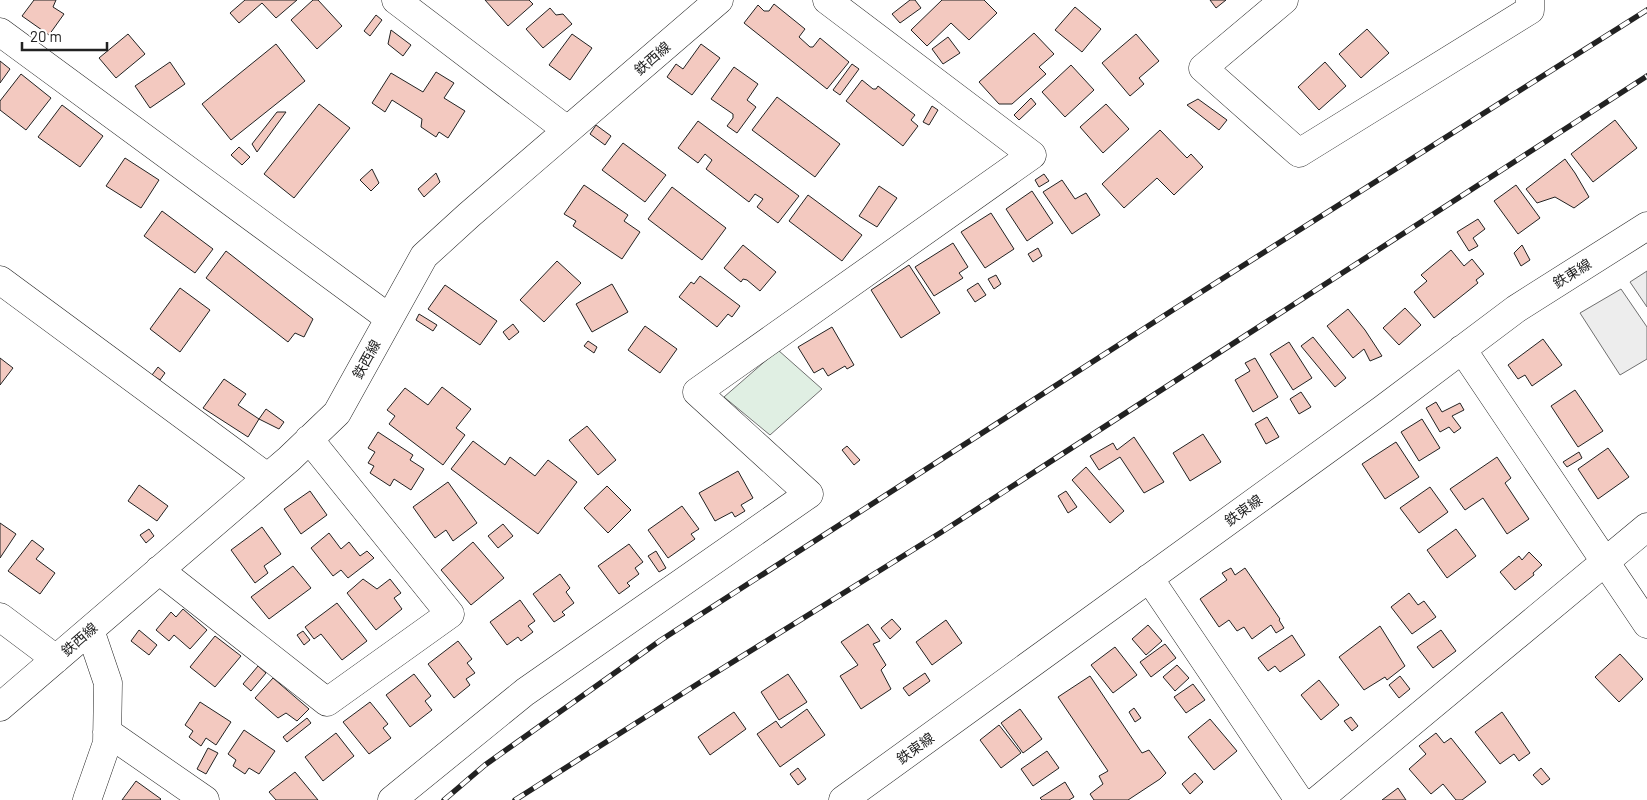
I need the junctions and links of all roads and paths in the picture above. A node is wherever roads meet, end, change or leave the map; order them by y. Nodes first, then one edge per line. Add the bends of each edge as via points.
1 (396, 0) edge
2 (719, 0) edge
3 (827, 0) edge
4 (1284, 0) edge
5 (1530, 0) edge
6 (0, 32) edge
7 (567, 130) junction
8 (1647, 226) edge
9 (0, 280) edge
10 (389, 318) junction
11 (1462, 349) junction
12 (309, 439) junction
13 (268, 477) junction
14 (1647, 527) edge
15 (1605, 562) junction
16 (159, 570) junction
17 (1149, 578) junction
18 (0, 617) edge
19 (1647, 624) edge
20 (90, 630) junction
21 (56, 659) junction
22 (0, 707) edge
23 (107, 732) junction
24 (88, 800) edge
25 (205, 800) edge
26 (392, 800) edge
27 (843, 800) edge
28 (1299, 800) edge
29 (1318, 800) edge

1 - 7 street
2 - 7 street, 鉄西線
3 - 26 street via 1032,155 697,392 809,494 525,692
4 - 5 street via 1203,68 1299,153 1530,10
6 - 10 street
7 - 10 street, 鉄西線 via 424,256
8 - 11 street, 鉄東線 via 1516,309
9 - 13 street
10 - 12 street, 鉄西線 via 337,412
11 - 15 street
11 - 17 street, 鉄東線
12 - 13 street, 鉄西線
12 - 16 street via 450,614 327,702
13 - 16 street, 鉄西線
14 - 15 street
15 - 19 street
15 - 29 street
16 - 20 street, 鉄西線
17 - 27 street, 鉄東線
17 - 28 street
18 - 21 street
20 - 21 street, 鉄西線
20 - 23 street via 108,683
21 - 22 street, 鉄西線
23 - 24 street via 107,743
23 - 25 street

